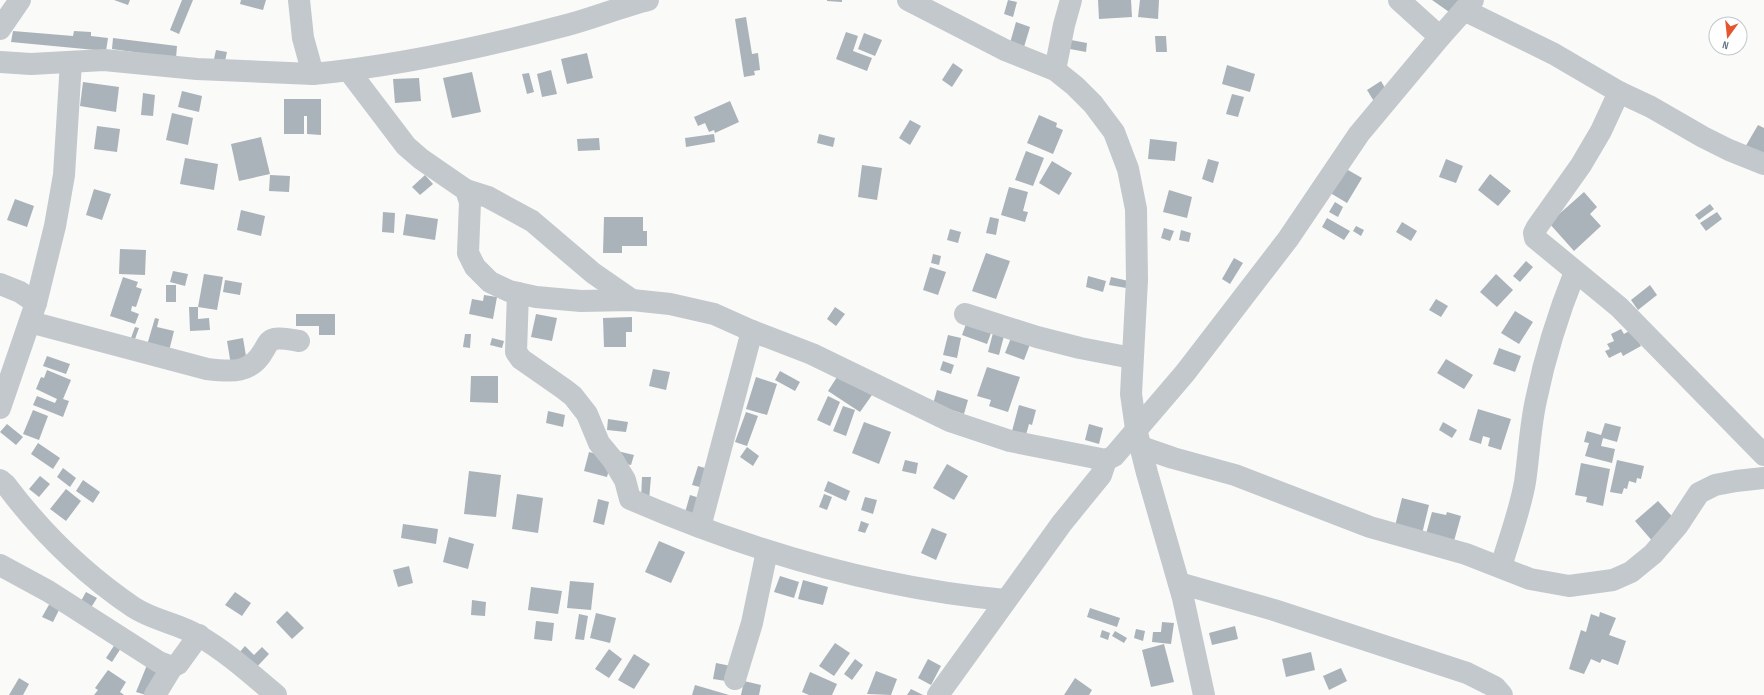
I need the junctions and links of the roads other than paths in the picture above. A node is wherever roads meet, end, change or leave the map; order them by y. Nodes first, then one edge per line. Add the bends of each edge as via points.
1 (20, 0) edge
2 (299, 0) edge
3 (908, 0) edge
4 (1071, 0) edge
5 (1399, 0) edge
6 (638, 1) edge
7 (1468, 5) edge
8 (0, 29) edge
9 (1440, 37) junction
10 (0, 62) edge
11 (71, 62) junction
12 (349, 70) junction
13 (1055, 70) junction
14 (313, 74) junction
15 (1619, 92) junction
16 (1764, 164) edge
17 (466, 190) junction
18 (1575, 272) junction
19 (0, 284) edge
20 (518, 293) junction
21 (632, 300) junction
22 (33, 312) junction
23 (965, 314) dead end
24 (752, 332) junction
25 (299, 341) dead end
26 (1132, 358) junction
27 (0, 408) edge
28 (1139, 438) junction
29 (1764, 455) edge
30 (1106, 460) junction
31 (1764, 478) edge
32 (0, 480) edge
33 (700, 526) junction
34 (768, 550) junction
35 (0, 565) edge
36 (1501, 568) junction
37 (1179, 583) junction
38 (1006, 600) junction
39 (199, 635) junction
40 (172, 667) junction
41 (735, 679) dead end
42 (155, 695) edge
43 (276, 695) edge
44 (938, 695) edge
45 (1204, 695) edge
46 (1502, 695) edge

1 - 8 street
2 - 14 street via 303,38
3 - 13 street via 1005,50
4 - 13 street
5 - 9 street
6 - 12 street via 568,25 517,38
7 - 9 street
7 - 15 street
9 - 28 street via 1359,134 1288,239 1148,418
10 - 11 street
11 - 14 street via 104,60 197,69
11 - 22 street via 64,174 55,226
12 - 14 street
12 - 17 street via 406,146 421,160
13 - 26 street via 1093,104 1114,132 1128,169 1136,209 1137,280
15 - 16 street via 1729,150
15 - 18 street via 1601,131 1581,165 1534,233 1535,238
17 - 20 street via 470,209 468,253 475,267 490,282
17 - 21 street via 488,197 532,221 593,273
18 - 29 street via 1619,306
18 - 36 street via 1547,352 1536,401 1523,489
19 - 22 street via 20,292
20 - 21 street via 581,301
20 - 33 street via 516,352 521,359 568,392 587,414 599,443 625,480 630,499
21 - 24 street via 670,304 714,314
22 - 25 street via 193,365 226,371 242,370 251,365 274,338
22 - 27 street
23 - 26 street via 1037,337
24 - 30 street via 818,357 950,421 1010,441
24 - 33 street
26 - 28 street via 1131,394
28 - 30 street
28 - 36 street via 1173,458 1234,474 1370,527 1466,554
28 - 37 street
30 - 38 street via 1101,475 1062,523
31 - 36 street via 1736,480 1715,485 1699,493 1678,525 1653,554 1630,572 1613,580 1569,586 1530,579
32 - 39 street via 56,545 87,574 150,617
33 - 34 street
34 - 38 street via 837,571 903,585 958,596
34 - 41 street via 752,623
35 - 40 street via 48,591 159,662
37 - 45 street
37 - 46 street via 1274,610 1467,673 1495,687
38 - 44 street
39 - 40 street via 178,664
39 - 43 street
40 - 42 street

